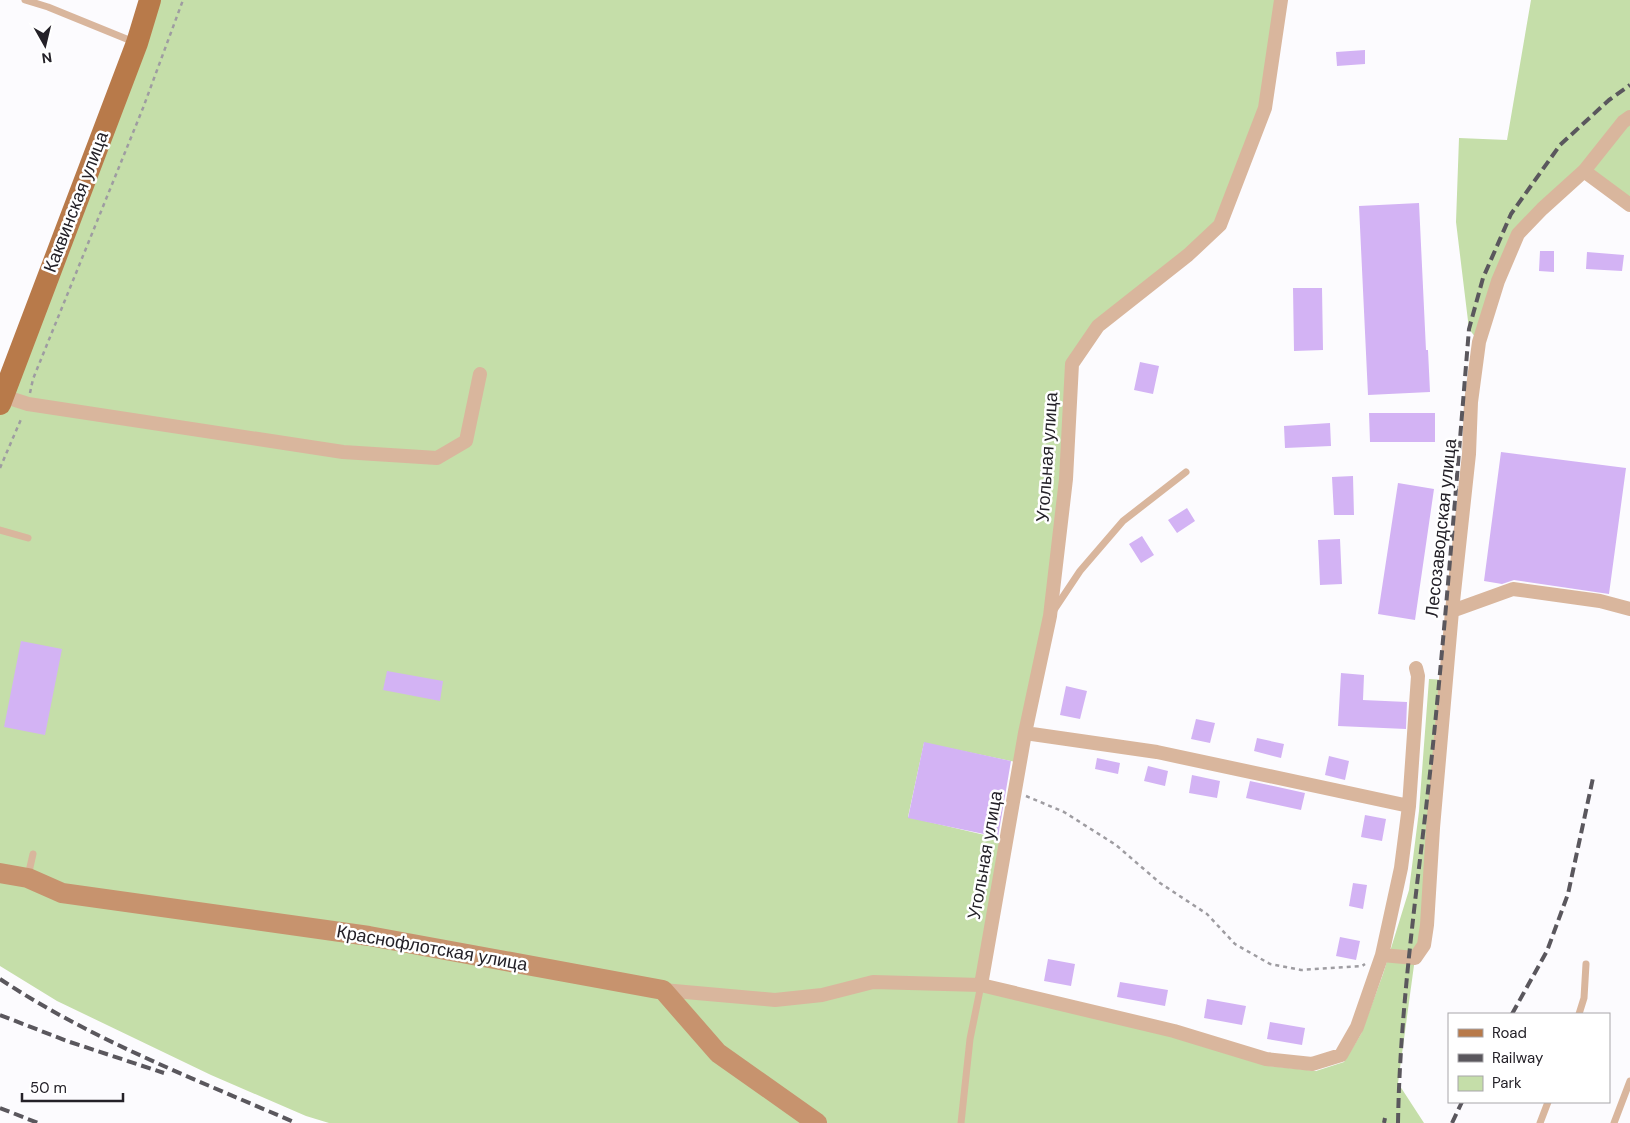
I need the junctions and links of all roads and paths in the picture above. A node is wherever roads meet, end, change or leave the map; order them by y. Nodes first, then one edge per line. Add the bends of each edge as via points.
1 (25, 0) edge
2 (54, 0) edge
3 (150, 0) edge
4 (183, 0) edge
5 (1281, 0) edge
6 (48, 7) junction
7 (137, 43) junction
8 (1630, 117) edge
9 (1584, 171) junction
10 (1630, 205) edge
11 (480, 374) dead end
12 (2, 400) edge
13 (28, 404) junction
14 (0, 468) edge
15 (1186, 472) dead end
16 (0, 530) edge
17 (28, 538) dead end
18 (1630, 609) edge
19 (1452, 611) junction
20 (1050, 616) junction
21 (1416, 668) dead end
22 (1025, 733) junction
23 (1015, 792) junction
24 (1409, 806) junction
25 (33, 854) dead end
26 (0, 873) edge
27 (28, 878) junction
28 (1382, 955) junction
29 (1586, 964) dead end
30 (981, 985) junction
31 (663, 990) junction
32 (1579, 1013) edge
33 (1630, 1081) edge
34 (1548, 1103) edge
35 (816, 1123) edge
36 (961, 1123) edge
37 (1540, 1123) edge
38 (1614, 1123) edge

1 - 6 lane
2 - 6 lane
3 - 7 main road, Каквинская улица
4 - 13 path via 143,108 33,379
5 - 20 street, Угольная улица via 1265,108 1220,225 1188,255 1098,326 1072,364 1066,479
6 - 7 lane
7 - 12 main road, Каквинская улица
8 - 9 street, Лесозаводская улица
9 - 10 street
9 - 19 street, Лесозаводская улица via 1518,234 1498,281 1479,342
11 - 13 street via 466,441 437,458 343,452
12 - 13 street
13 - 14 path
15 - 20 lane via 1123,521 1080,571
16 - 17 lane
18 - 19 street via 1600,601 1514,589
19 - 28 street, Лесозаводская улица via 1424,945 1415,958
20 - 22 street, Угольная улица
21 - 24 street
22 - 23 street, Угольная улица
22 - 24 street via 1157,752
23 - 28 path via 1064,812 1116,845 1160,883 1207,914 1235,944 1270,964 1301,970 1362,966
23 - 30 street, Угольная улица
24 - 28 street via 1401,868
25 - 27 lane
26 - 27 street, Краснофлотская улица
27 - 31 street, Краснофлотская улица via 62,893 369,936
28 - 30 street via 1357,1027 1341,1055 1312,1064 1266,1059 1174,1031
29 - 32 lane via 1584,998
30 - 31 street via 873,982 822,995 775,1000
30 - 36 lane via 970,1039
31 - 35 street via 718,1052
33 - 38 lane
34 - 37 lane

